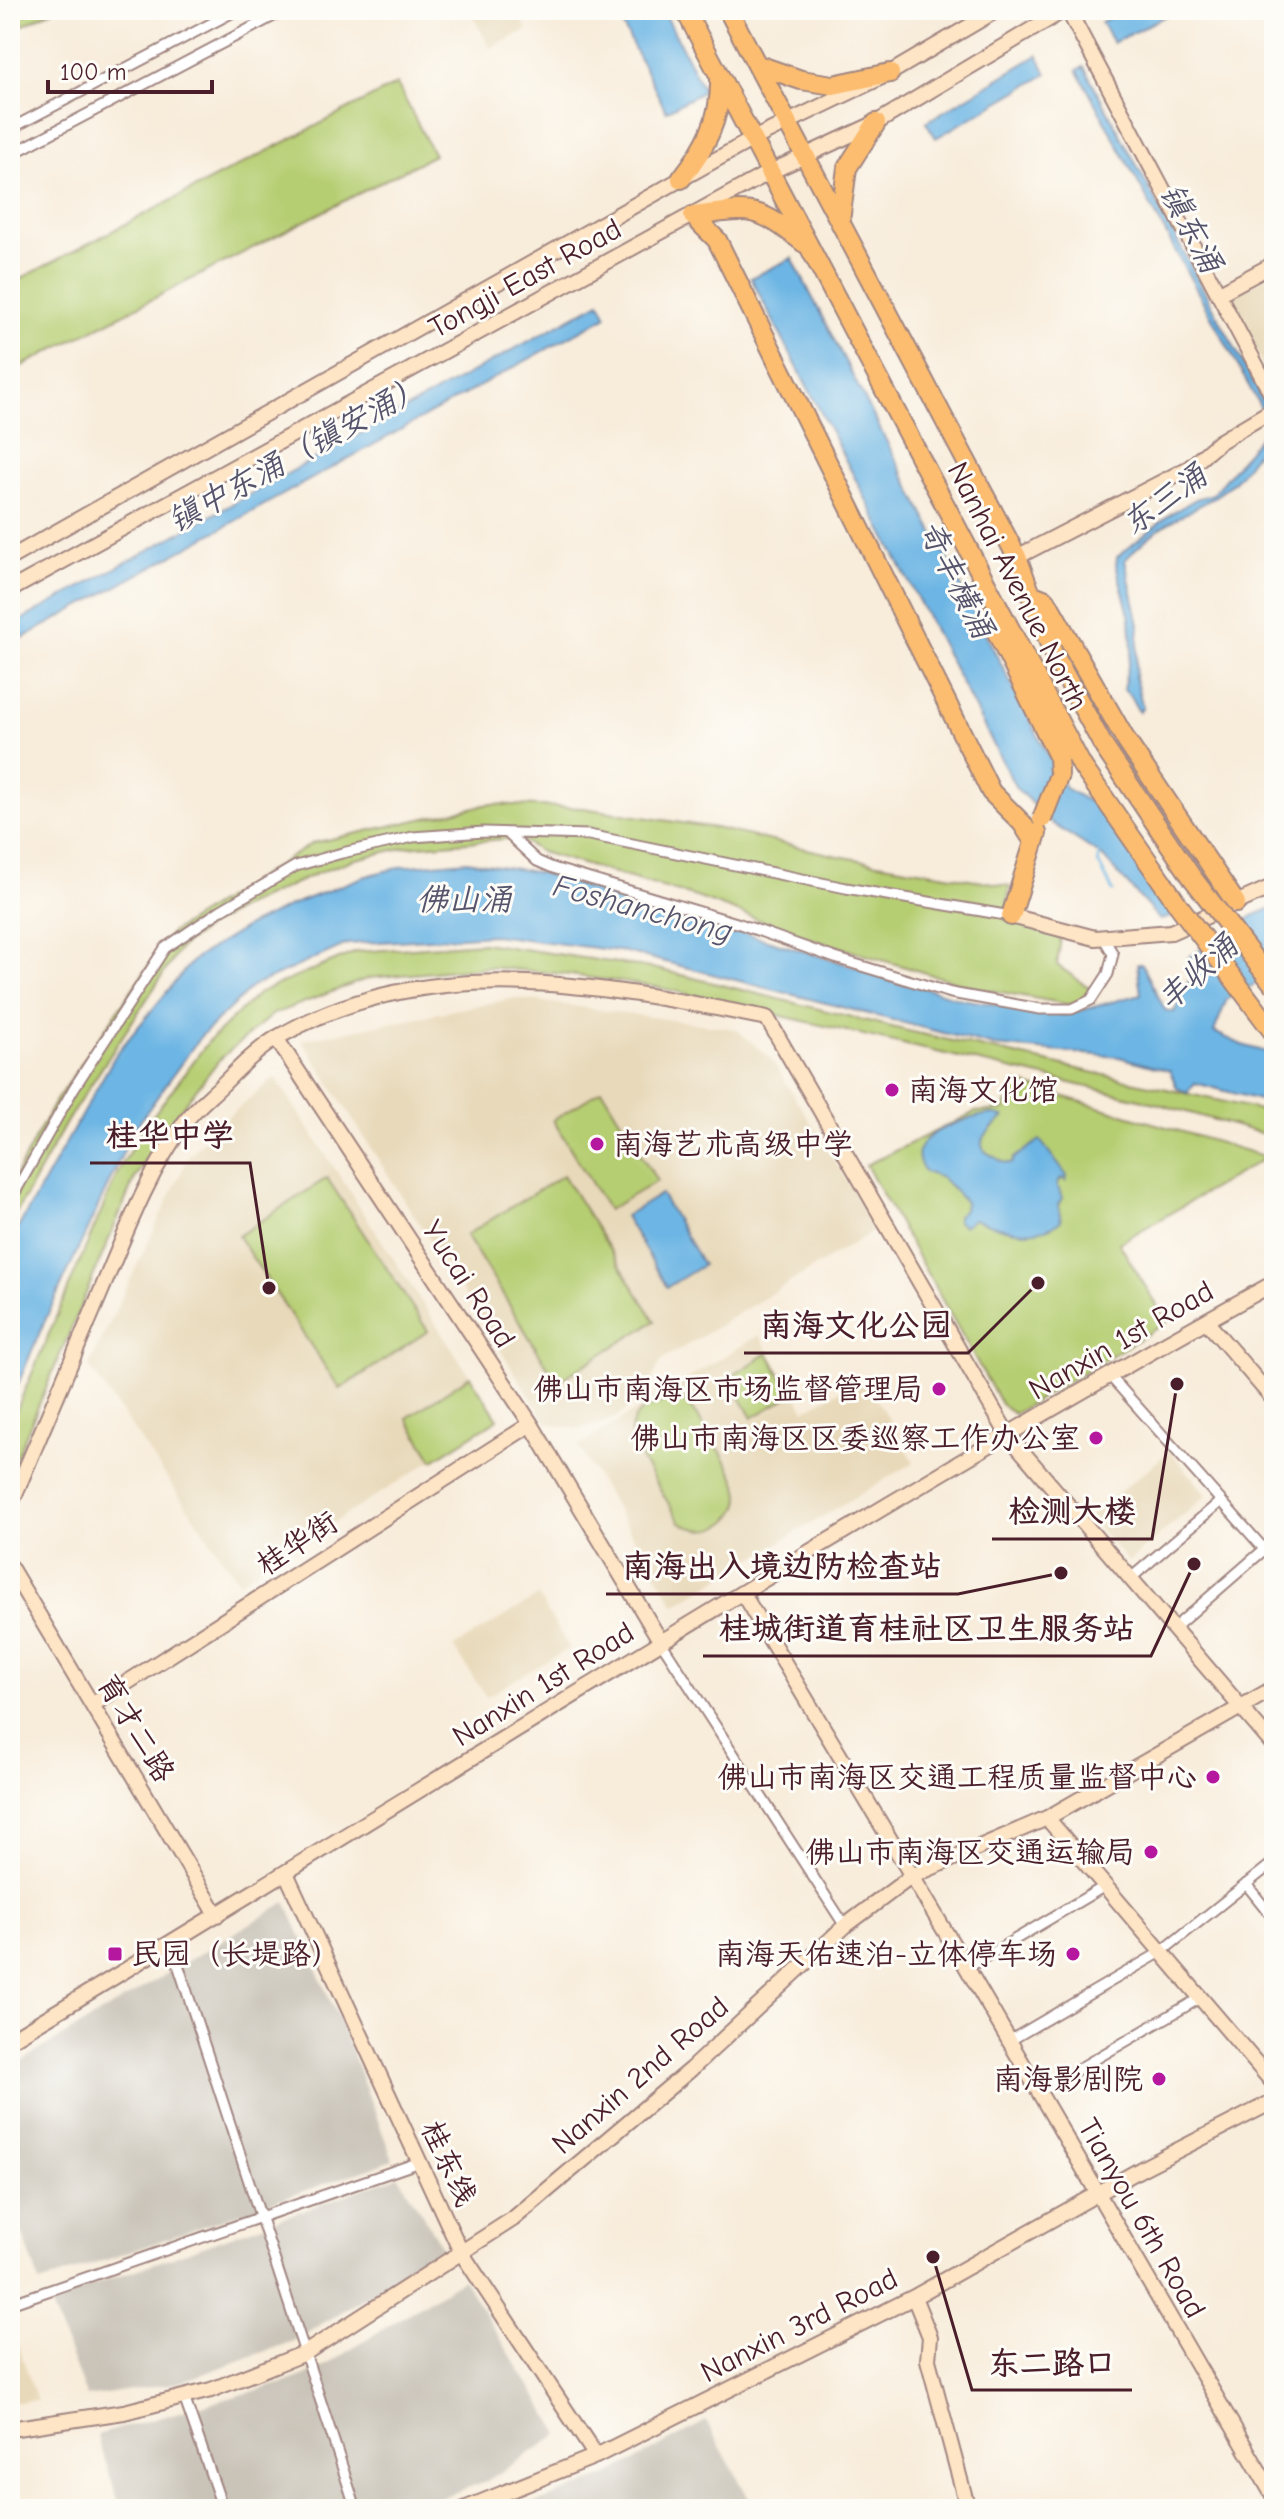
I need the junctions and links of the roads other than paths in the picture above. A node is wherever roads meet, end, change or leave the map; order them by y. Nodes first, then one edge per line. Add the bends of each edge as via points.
1 (237, 10) edge
2 (285, 10) edge
3 (685, 10) edge
4 (728, 10) edge
5 (997, 10) edge
6 (1066, 10) edge
7 (758, 65) junction
8 (890, 73) junction
9 (720, 77) junction
10 (789, 122) junction
11 (876, 123) junction
12 (10, 129) edge
13 (753, 139) junction
14 (10, 155) edge
15 (806, 156) junction
16 (770, 172) junction
17 (681, 179) junction
18 (693, 216) junction
19 (840, 221) junction
20 (810, 247) junction
21 (1274, 264) edge
22 (1218, 294) junction
23 (1274, 399) edge
24 (1274, 409) edge
25 (1017, 557) junction
26 (10, 558) edge
27 (981, 574) junction
28 (10, 590) edge
29 (1031, 594) junction
30 (507, 833) junction
31 (1034, 842) junction
32 (1274, 886) edge
33 (1236, 903) junction
34 (1011, 916) junction
35 (1103, 937) junction
36 (1274, 985) edge
37 (1274, 1033) edge
38 (276, 1038) junction
39 (10, 1201) edge
40 (1274, 1283) edge
41 (1206, 1321) junction
42 (1110, 1376) junction
43 (1274, 1400) edge
44 (531, 1424) junction
45 (1008, 1435) junction
46 (1221, 1501) junction
47 (10, 1506) edge
48 (1274, 1541) edge
49 (1264, 1549) junction
50 (10, 1567) edge
51 (1131, 1578) junction
52 (743, 1594) junction
53 (1174, 1628) junction
54 (661, 1642) junction
55 (1274, 1688) edge
56 (92, 1705) junction
57 (1242, 1708) junction
58 (1274, 1746) edge
59 (1047, 1818) junction
60 (1274, 1862) edge
61 (286, 1873) junction
62 (912, 1876) junction
63 (1246, 1884) junction
64 (1105, 1886) junction
65 (217, 1915) junction
66 (1274, 1919) edge
67 (845, 1926) junction
68 (171, 1943) junction
69 (1161, 1952) junction
70 (967, 1968) junction
71 (1200, 1998) junction
72 (10, 2040) edge
73 (1009, 2041) junction
74 (1274, 2084) edge
75 (1039, 2092) junction
76 (1274, 2101) edge
77 (420, 2162) junction
78 (1097, 2194) junction
79 (260, 2217) junction
80 (461, 2252) junction
81 (914, 2297) junction
82 (10, 2304) edge
83 (305, 2353) junction
84 (184, 2397) junction
85 (10, 2429) edge
86 (596, 2456) junction
87 (1274, 2497) edge
88 (223, 2509) edge
89 (356, 2509) edge
90 (464, 2509) edge
91 (968, 2509) edge

1 - 12 street
2 - 14 street
3 - 9 highway, Nanhai Avenue North
4 - 7 highway, Nanhai Avenue North
5 - 8 street, Tongji East Road
6 - 11 street, Tongji East Road
6 - 22 street
7 - 8 highway via 833,85
7 - 10 highway, Nanhai Avenue North
8 - 10 street, Tongji East Road
9 - 13 highway, Nanhai Avenue North
9 - 17 highway via 721,101 711,135
10 - 13 street, Tongji East Road
10 - 15 highway, Nanhai Avenue North
11 - 15 street, Tongji East Road
11 - 19 highway via 847,168
13 - 16 highway, Nanhai Avenue North
13 - 17 street, Tongji East Road
15 - 16 street, Tongji East Road
15 - 19 highway, Nanhai Avenue North
16 - 18 street, Tongji East Road
16 - 20 highway, Nanhai Avenue North
17 - 26 street, Tongji East Road
18 - 20 highway via 749,210 773,218
18 - 28 street, Tongji East Road
18 - 31 highway via 717,240 991,792
19 - 25 highway, Nanhai Avenue North
20 - 27 highway, Nanhai Avenue North
21 - 22 street
22 - 23 street
24 - 25 street via 1219,442 1189,468
25 - 29 highway, Nanhai Avenue North
27 - 31 highway, bridge via 981,600 1058,756 1059,775
27 - 37 highway, Nanhai Avenue North, bridge via 1082,766
29 - 33 highway via 1046,600 1127,742
29 - 36 highway, Nanhai Avenue North, bridge via 1053,653 1104,747 1191,876
30 - 34 street via 589,835
30 - 35 street via 537,861 589,881 951,993 1040,1009 1072,1009 1091,1000 1108,974 1113,954
30 - 39 street via 413,837 296,866 165,948 74,1088
31 - 34 highway
32 - 33 street
33 - 35 street via 1171,932
34 - 35 street
38 - 44 street, Yucai Road
38 - 45 street via 336,1008 484,980 596,986 767,1018
38 - 47 street via 186,1120 148,1183
40 - 41 street, Nanxin 1st Road
41 - 42 street, Nanxin 1st Road
41 - 43 street
42 - 45 street, Nanxin 1st Road
42 - 46 street
44 - 54 street, Yucai Road
44 - 56 street, 桂华街
45 - 51 street
45 - 52 street, Nanxin 1st Road
46 - 49 street
46 - 51 street
48 - 49 street
49 - 53 street
50 - 56 street, 育才二路
51 - 53 street
52 - 54 street, Nanxin 1st Road
52 - 62 street, Tianyou 6th Road
53 - 57 street
54 - 61 street, Nanxin 1st Road
54 - 67 street, Yucai Road
55 - 57 street, Nanxin 2nd Road
56 - 65 street, 育才二路
57 - 58 street
57 - 59 street, Nanxin 2nd Road
59 - 62 street, Nanxin 2nd Road
59 - 64 street
60 - 63 street
61 - 65 street, Nanxin 1st Road
61 - 77 street, 桂东线
62 - 67 street, Nanxin 2nd Road
62 - 70 street, Tianyou 6th Road
63 - 66 street
63 - 69 street
64 - 69 street
64 - 70 street
65 - 68 street, Nanxin 1st Road
67 - 80 street, Nanxin 2nd Road via 691,2069 513,2219
68 - 72 street, Nanxin 1st Road
68 - 79 street
69 - 71 street
69 - 73 street
70 - 73 street, Tianyou 6th Road
71 - 74 street
71 - 75 street
73 - 75 street, Tianyou 6th Road
75 - 78 street, Tianyou 6th Road
76 - 78 street, Nanxin 3rd Road
77 - 79 street
77 - 80 street, 桂东线
78 - 81 street, Nanxin 3rd Road
78 - 87 street, Tianyou 6th Road
79 - 82 street
79 - 83 street
80 - 83 street, Nanxin 2nd Road
80 - 86 street, 桂东线
81 - 86 street, Nanxin 3rd Road
81 - 91 street via 930,2337 928,2360
83 - 84 street, Nanxin 2nd Road
83 - 89 street
84 - 85 street, Nanxin 2nd Road
84 - 88 street
86 - 90 street, Nanxin 3rd Road

